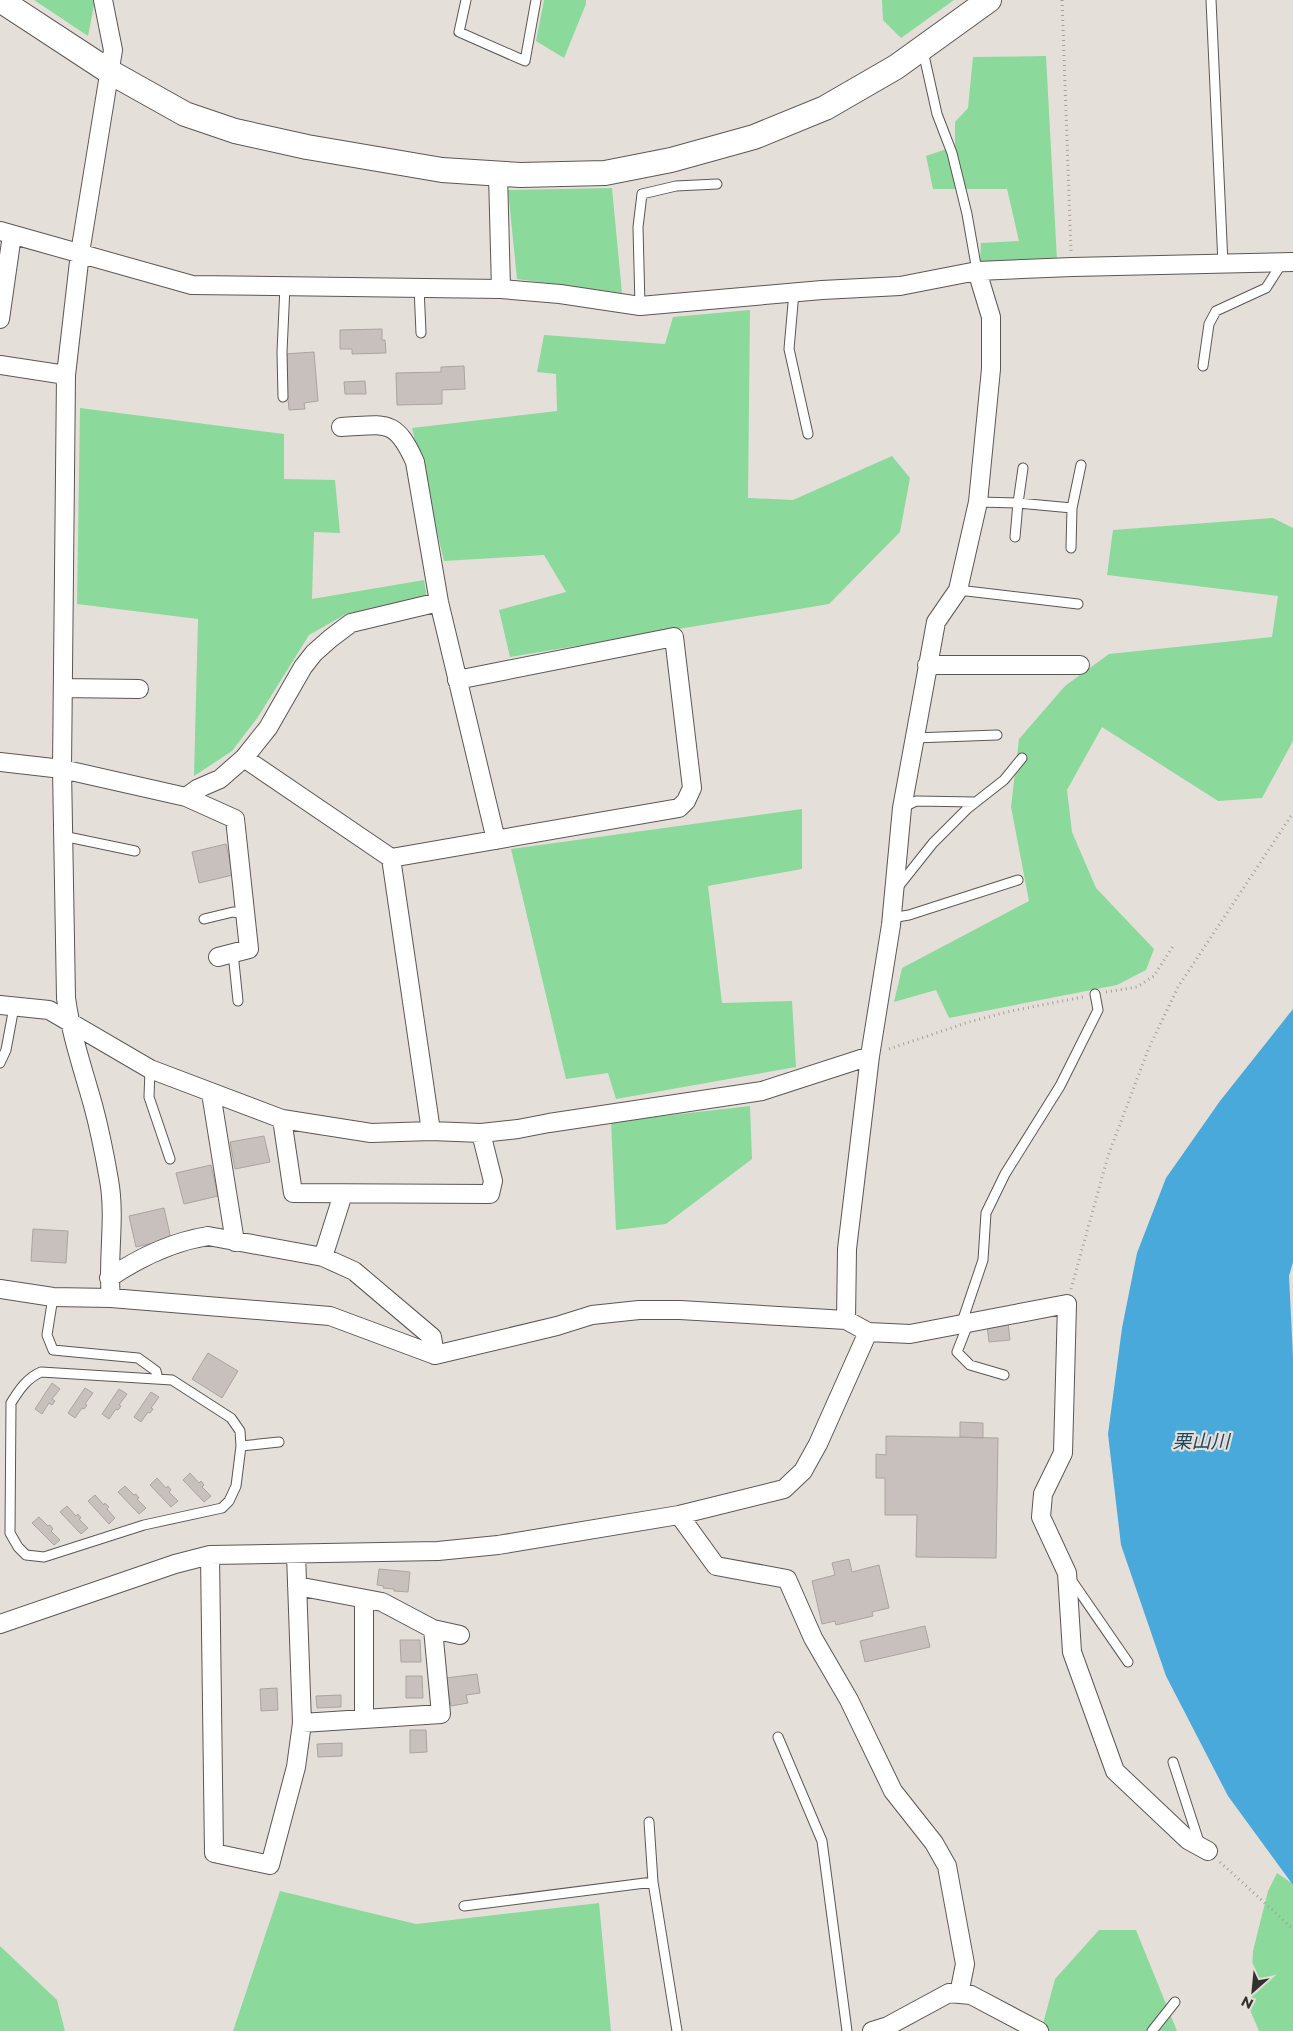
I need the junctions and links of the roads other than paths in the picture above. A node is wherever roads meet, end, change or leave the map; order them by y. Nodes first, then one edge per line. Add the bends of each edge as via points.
1 (0, 0) edge
2 (103, 0) edge
3 (466, 0) edge
4 (536, 0) edge
5 (989, 0) edge
6 (1211, 0) edge
7 (922, 48) junction
8 (110, 72) junction
9 (498, 174) junction
10 (717, 184) dead end
11 (6, 233) edge
12 (80, 253) junction
13 (1288, 262) edge
14 (1223, 264) junction
15 (977, 271) junction
16 (285, 286) junction
17 (419, 287) junction
18 (501, 289) junction
19 (794, 292) junction
20 (640, 306) junction
21 (0, 319) edge
22 (421, 333) dead end
23 (0, 365) edge
24 (1203, 366) dead end
25 (66, 375) junction
26 (283, 397) dead end
27 (341, 427) dead end
28 (808, 434) dead end
29 (1081, 465) dead end
30 (1023, 468) dead end
31 (978, 502) junction
32 (1018, 503) junction
33 (1072, 508) junction
34 (1015, 537) dead end
35 (1071, 548) dead end
36 (958, 590) junction
37 (440, 602) junction
38 (1078, 604) dead end
39 (928, 665) junction
40 (1080, 665) dead end
41 (457, 680) junction
42 (63, 688) junction
43 (139, 688) dead end
44 (997, 735) dead end
45 (914, 738) junction
46 (244, 758) junction
47 (1022, 758) dead end
48 (0, 762) edge
49 (62, 769) junction
50 (186, 797) junction
51 (976, 802) junction
52 (902, 808) junction
53 (64, 836) junction
54 (496, 840) junction
55 (135, 851) dead end
56 (391, 858) junction
57 (1018, 880) dead end
58 (893, 893) junction
59 (245, 914) junction
60 (891, 918) junction
61 (204, 919) dead end
62 (225, 955) joint
63 (1095, 994) road end
64 (238, 1001) dead end
65 (7, 1006) edge
66 (69, 1021) junction
67 (870, 1056) junction
68 (0, 1063) edge
69 (150, 1069) junction
70 (211, 1093) junction
71 (282, 1119) junction
72 (431, 1131) junction
73 (481, 1133) junction
74 (170, 1159) dead end
75 (343, 1194) junction
76 (235, 1242) junction
77 (324, 1257) junction
78 (109, 1278) junction
79 (0, 1289) edge
80 (53, 1297) junction
81 (111, 1298) junction
82 (846, 1320) junction
83 (964, 1325) junction
84 (868, 1332) junction
85 (436, 1355) junction
86 (1004, 1375) dead end
87 (158, 1379) junction
88 (279, 1442) dead end
89 (240, 1446) junction
90 (680, 1515) junction
91 (296, 1554) junction
92 (210, 1555) junction
93 (1066, 1572) junction
94 (298, 1586) junction
95 (364, 1599) junction
96 (0, 1624) edge
97 (433, 1629) junction
98 (460, 1635) dead end
99 (1128, 1662) dead end
100 (364, 1718) junction
101 (302, 1723) junction
102 (778, 1737) dead end
103 (1173, 1762) dead end
104 (649, 1822) dead end
105 (1204, 1849) joint
106 (653, 1882) junction
107 (464, 1906) dead end
108 (959, 1994) junction
109 (1175, 2002) dead end
110 (677, 2031) edge
111 (847, 2031) edge
112 (872, 2031) edge
113 (1039, 2031) edge
114 (1152, 2031) edge

1 - 8 street
2 - 8 street via 113,50
3 - 4 lane via 459,32 525,61
5 - 7 street
6 - 14 lane
7 - 9 street via 825,108 754,137 671,160 605,173
7 - 15 lane via 936,114 952,153
8 - 9 street via 185,114 235,131 307,148 442,170
8 - 12 street
9 - 18 street
10 - 20 lane via 676,186 642,194 638,227
11 - 12 street
11 - 21 street
12 - 16 street via 192,285
12 - 25 street
13 - 14 street
13 - 24 lane via 1266,288 1216,311 1209,324
14 - 15 street
15 - 19 street via 900,286
15 - 31 street via 991,318 991,369
16 - 17 street
16 - 26 lane
17 - 18 street
17 - 22 lane
18 - 20 street
19 - 20 street
19 - 28 lane via 788,349
23 - 25 street
25 - 42 street
27 - 37 street via 395,429 407,444 415,462
29 - 33 lane
30 - 32 lane
31 - 32 lane
31 - 36 street
32 - 33 lane
32 - 34 lane
33 - 35 lane
36 - 38 lane
36 - 39 street via 936,622
37 - 41 street
37 - 46 street via 351,624 331,638 303,667 268,728
39 - 40 street
39 - 45 street
41 - 54 street
41 - 54 street via 674,637 692,788 686,801 679,808
42 - 43 street
42 - 49 street
44 - 45 lane
45 - 52 street
46 - 50 street via 220,779
46 - 56 street
47 - 51 lane via 1004,780
48 - 49 street
49 - 50 street
49 - 53 street
50 - 59 street via 235,819
51 - 52 lane via 916,801
51 - 58 lane via 933,843
52 - 58 street
53 - 55 lane
53 - 66 street
54 - 56 street
56 - 72 street
57 - 60 lane
58 - 60 street
59 - 61 lane via 233,912
59 - 62 street via 249,949
60 - 67 street
62 - 64 lane
63 - 83 lane via 1098,1010 1060,1086 1005,1174 986,1213 983,1260
65 - 66 street via 49,1010
65 - 68 lane via 6,1050
66 - 69 street
66 - 78 street via 94,1107 110,1181
67 - 73 street via 762,1091
67 - 82 street via 847,1249
69 - 70 street
69 - 74 lane via 149,1096
70 - 71 street
70 - 76 street
71 - 72 street via 371,1133
71 - 75 street via 293,1193
72 - 73 street
73 - 75 street via 493,1181 490,1194
75 - 77 street
76 - 77 street
76 - 78 street via 208,1236 190,1239 136,1260
77 - 85 street via 354,1271 432,1337
78 - 81 street
79 - 80 street
80 - 81 street
80 - 87 lane via 47,1336 53,1350 138,1358 156,1371
81 - 85 street via 330,1316
82 - 84 street
82 - 85 street via 638,1310 592,1315
83 - 84 street via 910,1334
83 - 86 lane via 957,1352 970,1365
83 - 93 street via 1067,1304 1063,1453 1042,1494 1041,1517
84 - 90 street via 803,1471 784,1489
87 - 89 lane via 172,1380 232,1418 240,1431
87 - 89 lane via 41,1372 33,1375 19,1390 11,1403 10,1534 26,1555 44,1557 144,1525 222,1508 236,1486
88 - 89 lane
90 - 91 street via 490,1546
90 - 108 street via 716,1566 787,1579 813,1638 850,1700 893,1791 934,1843 947,1866 965,1964
91 - 92 street
91 - 94 street
92 - 96 street
92 - 101 street via 214,1853 270,1865 296,1767
93 - 99 lane
93 - 105 street via 1072,1652 1115,1770 1188,1840
94 - 95 street
94 - 101 street
95 - 97 street via 382,1602
95 - 100 street
97 - 98 street
97 - 100 street via 441,1714
100 - 101 street
102 - 111 lane via 822,1841
103 - 105 lane
104 - 106 lane
106 - 107 lane
106 - 110 lane
108 - 112 street via 949,1993 888,2026
108 - 113 street via 972,1994
109 - 114 lane

